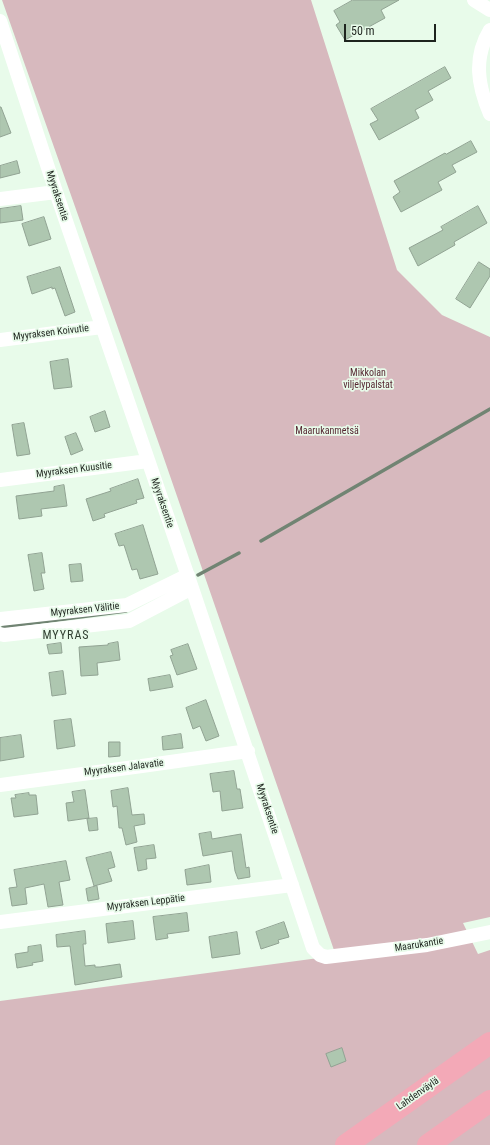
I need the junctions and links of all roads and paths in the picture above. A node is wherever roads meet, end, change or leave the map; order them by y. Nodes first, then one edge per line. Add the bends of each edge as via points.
1 (474, 0) edge
2 (490, 10) edge
3 (0, 21) edge
4 (490, 30) edge
5 (490, 114) edge
6 (56, 192) junction
7 (0, 199) edge
8 (102, 327) junction
9 (0, 340) edge
10 (148, 461) junction
11 (0, 480) edge
12 (190, 582) junction
13 (0, 619) edge
14 (0, 634) edge
15 (248, 751) junction
16 (0, 785) edge
17 (292, 885) junction
18 (0, 922) edge
19 (490, 932) edge
20 (348, 955) joint
21 (490, 1042) edge
22 (490, 1101) edge
23 (346, 1145) edge
24 (428, 1145) edge

1 - 2 street
3 - 6 street, Myyraksentie
4 - 5 street via 482,45 478,77
6 - 7 street
6 - 8 street, Myyraksentie
8 - 9 street, Myyraksen Koivutie
8 - 10 street, Myyraksentie
10 - 11 street, Myyraksen Kuusitie
10 - 12 street, Myyraksentie
12 - 13 street, Myyraksen Välitie via 127,605
12 - 14 street, Myyraksen Välitie via 130,621
12 - 15 street, Myyraksentie
15 - 16 street, Myyraksen Jalavatie
15 - 17 street, Myyraksentie
17 - 18 street, Myyraksen Leppätie
17 - 20 street, Myyraksentie via 313,948 326,957
19 - 20 street, Maarukantie via 427,945
21 - 23 highway, Lahdenväylä
22 - 24 highway

